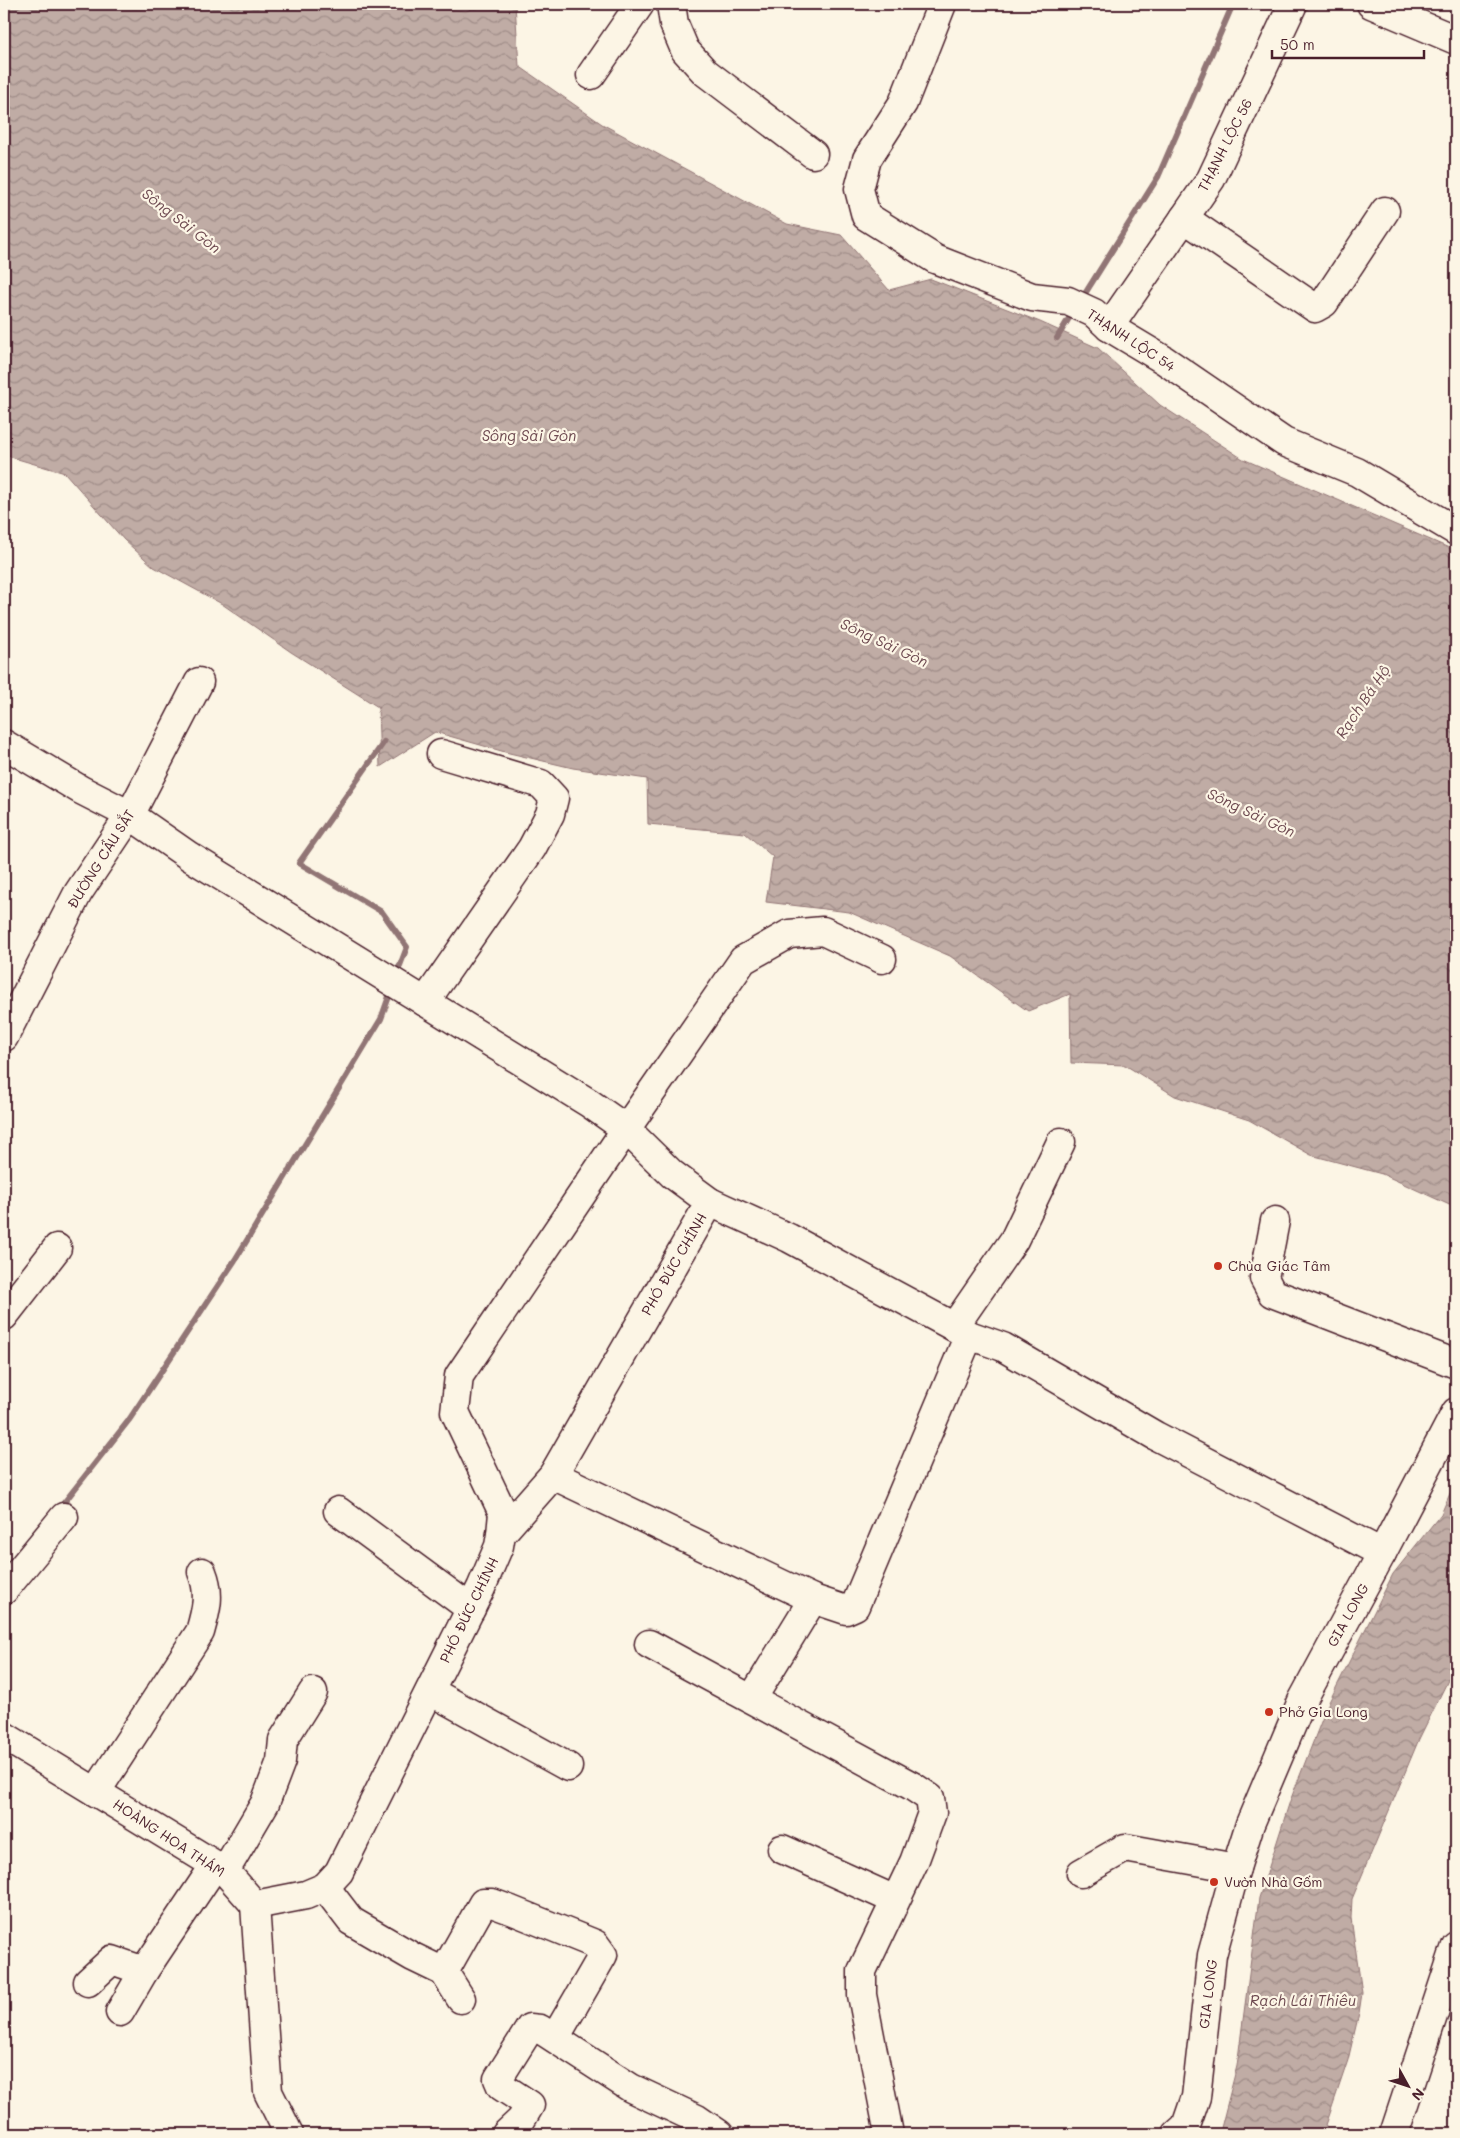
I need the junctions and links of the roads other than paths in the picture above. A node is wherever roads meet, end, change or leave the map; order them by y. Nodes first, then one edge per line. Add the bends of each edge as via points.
1 (640, 4) edge
2 (671, 4) edge
3 (942, 4) edge
4 (1293, 4) edge
5 (1371, 4) edge
6 (1456, 40) edge
7 (591, 75) dead end
8 (813, 154) dead end
9 (1385, 211) dead end
10 (1184, 218) junction
11 (1089, 313) junction
12 (1456, 531) edge
13 (198, 682) dead end
14 (4, 744) edge
15 (441, 754) dead end
16 (130, 815) junction
17 (882, 959) dead end
18 (416, 996) junction
19 (4, 1037) edge
20 (626, 1129) junction
21 (1061, 1142) dead end
22 (710, 1202) junction
23 (1276, 1221) dead end
24 (57, 1248) dead end
25 (4, 1316) edge
26 (962, 1331) junction
27 (1456, 1364) edge
28 (1456, 1412) edge
29 (553, 1475) junction
30 (338, 1511) dead end
31 (64, 1517) dead end
32 (501, 1534) junction
33 (1382, 1553) junction
34 (202, 1572) dead end
35 (4, 1590) edge
36 (813, 1599) junction
37 (471, 1609) junction
38 (649, 1644) dead end
39 (430, 1691) junction
40 (313, 1692) dead end
41 (752, 1699) junction
42 (4, 1736) edge
43 (568, 1767) dead end
44 (96, 1792) junction
45 (782, 1850) dead end
46 (1238, 1860) junction
47 (220, 1868) junction
48 (1081, 1874) dead end
49 (325, 1887) junction
50 (895, 1900) junction
51 (255, 1905) junction
52 (1456, 1946) edge
53 (144, 1971) junction
54 (444, 1972) junction
55 (88, 1982) dead end
56 (461, 1998) dead end
57 (120, 2012) dead end
58 (555, 2038) junction
59 (268, 2092) junction
60 (267, 2134) edge
61 (289, 2134) edge
62 (506, 2134) edge
63 (719, 2134) edge
64 (889, 2134) edge
65 (1177, 2134) edge
66 (1394, 2134) edge

1 - 7 street
2 - 8 street via 674,24 686,50 705,72
3 - 11 street, THẠNH LỘC 54 via 903,103 867,159 859,189 866,216 935,259 1032,297
4 - 10 street, THẠNH LỘC 56 via 1211,180
5 - 6 street
9 - 10 street via 1324,303 1315,308
10 - 11 street, THẠNH LỘC 56
11 - 12 street, THẠNH LỘC 54 via 1284,442 1357,472
13 - 16 street, ĐƯỜNG CẦU SẮT
14 - 16 street
15 - 18 street via 541,784 554,798 550,814 532,848
16 - 18 street via 189,856
16 - 19 street, ĐƯỜNG CẦU SẮT via 78,893
17 - 20 street via 823,931 789,934 743,960
18 - 20 street
20 - 22 street via 672,1174
20 - 32 street via 459,1376 455,1412 503,1513
21 - 26 street via 1014,1240
22 - 26 street via 789,1238
22 - 29 street, PHÓ ĐỨC CHÍNH
23 - 27 street via 1264,1278 1272,1293
24 - 25 street
26 - 33 street via 1003,1347 1156,1436
26 - 36 street via 855,1606 846,1610
28 - 33 street, GIA LONG
29 - 32 street, PHÓ ĐỨC CHÍNH
29 - 36 street
30 - 37 street
31 - 35 street
32 - 37 street, PHÓ ĐỨC CHÍNH via 499,1546
33 - 46 street, GIA LONG via 1302,1700
34 - 44 street via 208,1606 200,1632
36 - 41 street
37 - 39 street, PHÓ ĐỨC CHÍNH
38 - 41 street
39 - 43 street
39 - 49 street, PHÓ ĐỨC CHÍNH via 339,1872
40 - 47 street via 283,1740 281,1761 266,1803
41 - 50 street via 930,1798 932,1813 914,1862
42 - 44 street, HOÀNG HOA THÁM
44 - 47 street, HOÀNG HOA THÁM
45 - 50 street
46 - 48 street via 1125,1848
46 - 65 street, GIA LONG via 1212,1955 1196,2097 1186,2126
47 - 51 street, HOÀNG HOA THÁM
47 - 53 street
49 - 51 street, PHÓ ĐỨC CHÍNH via 306,1895
49 - 54 street via 351,1921
50 - 64 street via 862,1971 862,1994
51 - 59 street
52 - 66 street
53 - 55 street via 112,1960
53 - 57 street
54 - 56 street
54 - 58 street via 483,1902 498,1905 594,1944 603,1955
58 - 62 street via 540,2029 530,2028 501,2073 498,2079 501,2086 530,2105 521,2120
58 - 63 street via 631,2088 697,2118
59 - 60 street
59 - 61 street

